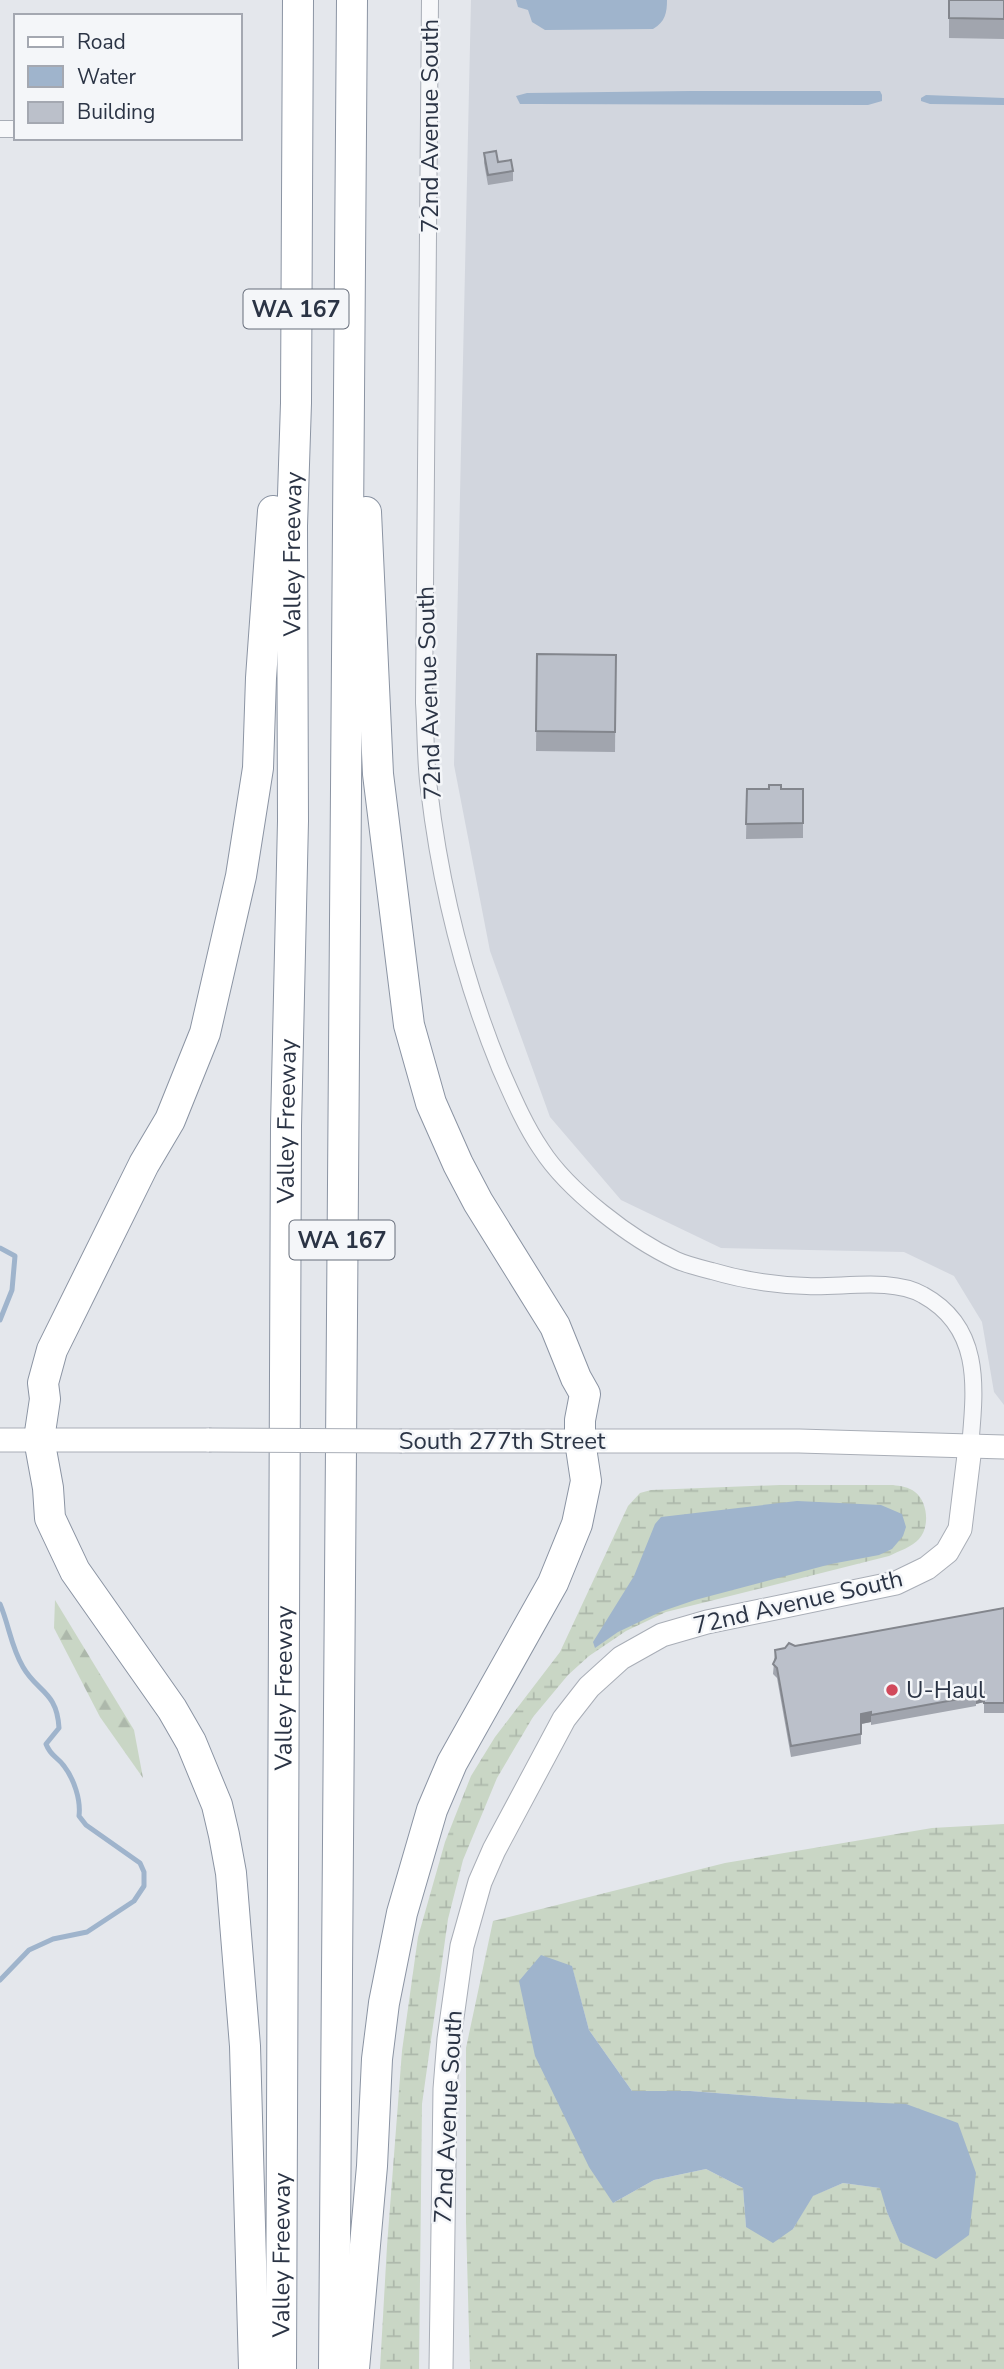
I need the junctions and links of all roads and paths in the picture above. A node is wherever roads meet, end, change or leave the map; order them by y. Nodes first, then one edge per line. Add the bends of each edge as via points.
1 (298, 0) edge
2 (352, 0) edge
3 (430, 0) edge
4 (351, 110) junction
5 (297, 214) junction
6 (39, 1439) junction
7 (0, 1440) edge
8 (580, 1441) junction
9 (970, 1447) junction
10 (1004, 1447) edge
11 (254, 2369) edge
12 (281, 2369) edge
13 (334, 2369) edge
14 (354, 2369) edge
15 (441, 2369) edge

1 - 5 highway, Valley Freeway / WA 167
2 - 4 highway, WA 167
3 - 9 street, 72nd Avenue South via 428,787 444,880 482,1025 514,1101 541,1150 567,1181 632,1236 678,1261 718,1273 771,1283 908,1289 946,1312 965,1339 971,1360 974,1407
4 - 8 highway via 378,774 409,1025 432,1103 458,1164 555,1326 585,1394
4 - 13 highway, WA 167
5 - 6 highway via 280,362 258,768 241,876 205,1033 170,1120 52,1350 43,1383
5 - 12 highway, Valley Freeway / WA 167 via 293,821 285,1139
6 - 7 street, South 277th Street
6 - 8 street, South 277th Street, bridge
6 - 11 highway via 50,1518 57,1536 75,1570 172,1709 217,1804 232,1886 245,2046
8 - 9 street, South 277th Street
8 - 14 highway via 586,1481 568,1551 452,1763 432,1810 402,1913 377,2059
9 - 10 street, South 277th Street
9 - 15 street, 72nd Avenue South via 960,1529 947,1552 927,1568 896,1583 662,1635 621,1658 589,1687 558,1729 494,1850 463,1946 444,2089

